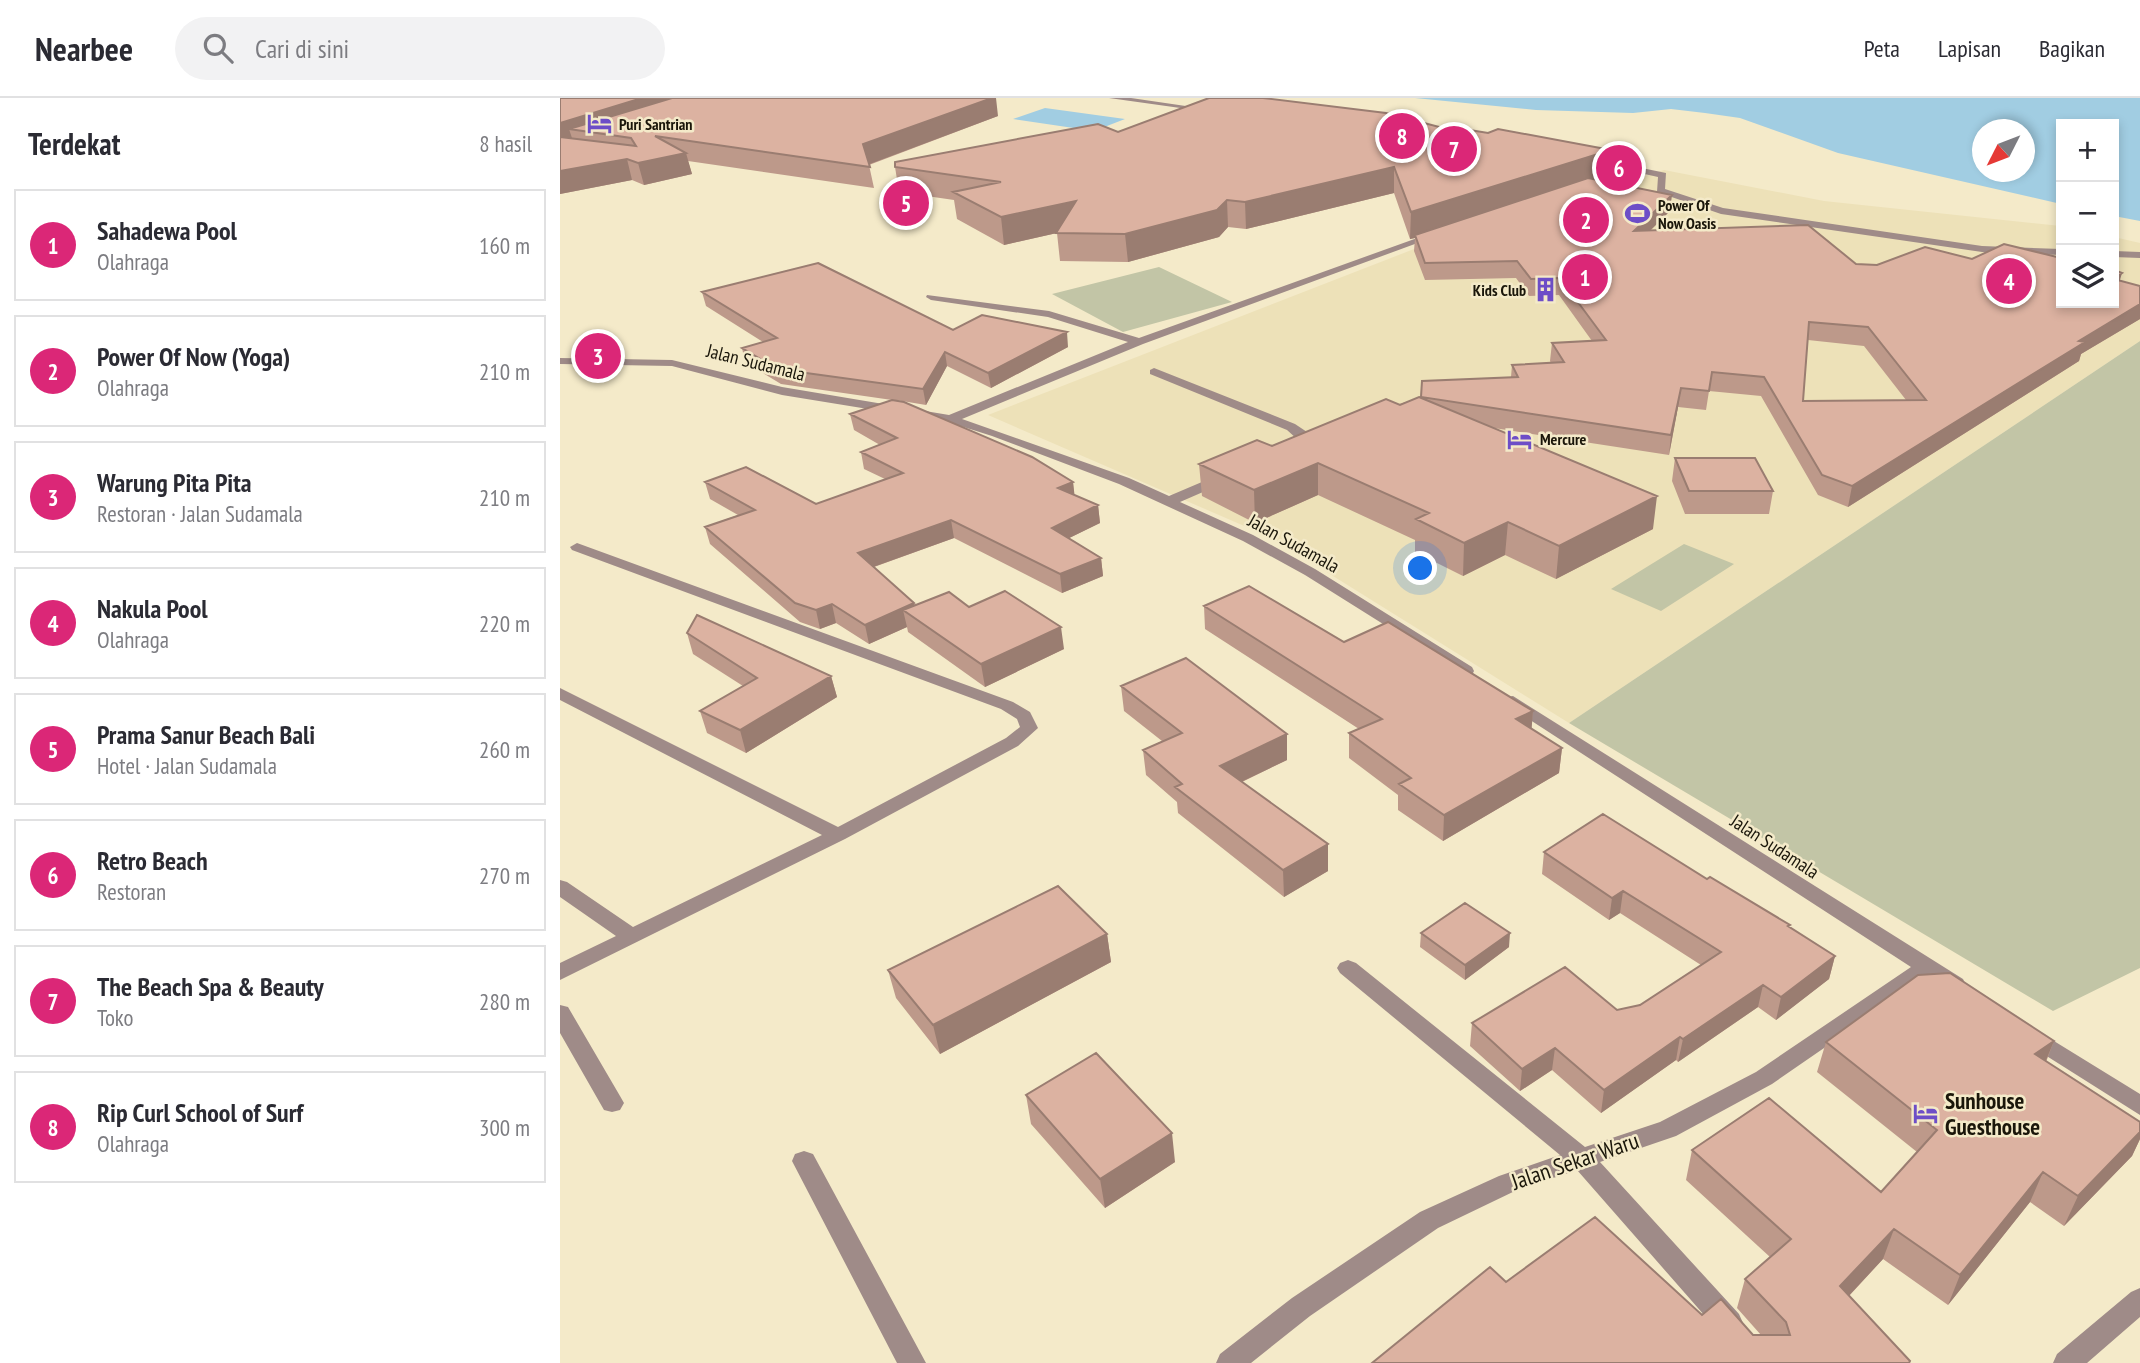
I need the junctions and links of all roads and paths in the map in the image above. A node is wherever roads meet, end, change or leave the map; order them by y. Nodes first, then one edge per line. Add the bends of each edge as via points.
1 (1113, 98) edge
2 (1222, 111) edge
3 (1572, 156) edge
4 (1640, 170) junction
5 (1574, 189) edge
6 (1453, 228) edge
7 (2056, 252) edge
8 (2119, 254) edge
9 (2140, 255) edge
10 (931, 298) dead end
11 (1139, 342) junction
12 (560, 361) edge
13 (1154, 372) dead end
14 (950, 419) junction
15 (1282, 453) edge
16 (1233, 474) edge
17 (1170, 501) junction
18 (577, 547) dead end
19 (1480, 680) edge
20 (560, 693) edge
21 (1504, 695) edge
22 (838, 835) junction
23 (560, 887) edge
24 (632, 937) junction
25 (1927, 967) junction
26 (1348, 968) dead end
27 (560, 972) edge
28 (1972, 997) edge
29 (560, 1013) edge
30 (2017, 1026) edge
31 (612, 1103) dead end
32 (2140, 1106) edge
33 (1581, 1157) junction
34 (804, 1161) dead end
35 (2140, 1300) edge
36 (1746, 1342) edge
37 (912, 1363) edge
38 (1230, 1363) edge
39 (2067, 1363) edge

1 - 2 street
3 - 4 street
4 - 5 street
4 - 7 street via 1663,175 1660,190 1721,211 1982,248
6 - 11 street
8 - 9 street
10 - 11 street via 1049,314
11 - 14 street
12 - 14 street, Jalan Sudamala via 672,363 793,393
13 - 15 street via 1303,435 1302,443
14 - 17 street, Jalan Sudamala
16 - 17 street
17 - 19 street, Jalan Sudamala via 1310,572
18 - 22 street via 988,698 1027,718 1029,728 1012,742
20 - 22 street
21 - 25 street, Jalan Sudamala
22 - 24 street
23 - 24 street
24 - 27 street
25 - 28 street, Jalan Sudamala
25 - 33 street, Jalan Sekar Waru via 1764,1078 1668,1129
26 - 33 street
29 - 31 street
30 - 32 street
33 - 36 street
33 - 38 street, Jalan Sekar Waru via 1508,1183 1429,1220 1301,1307
34 - 37 street
35 - 39 street

